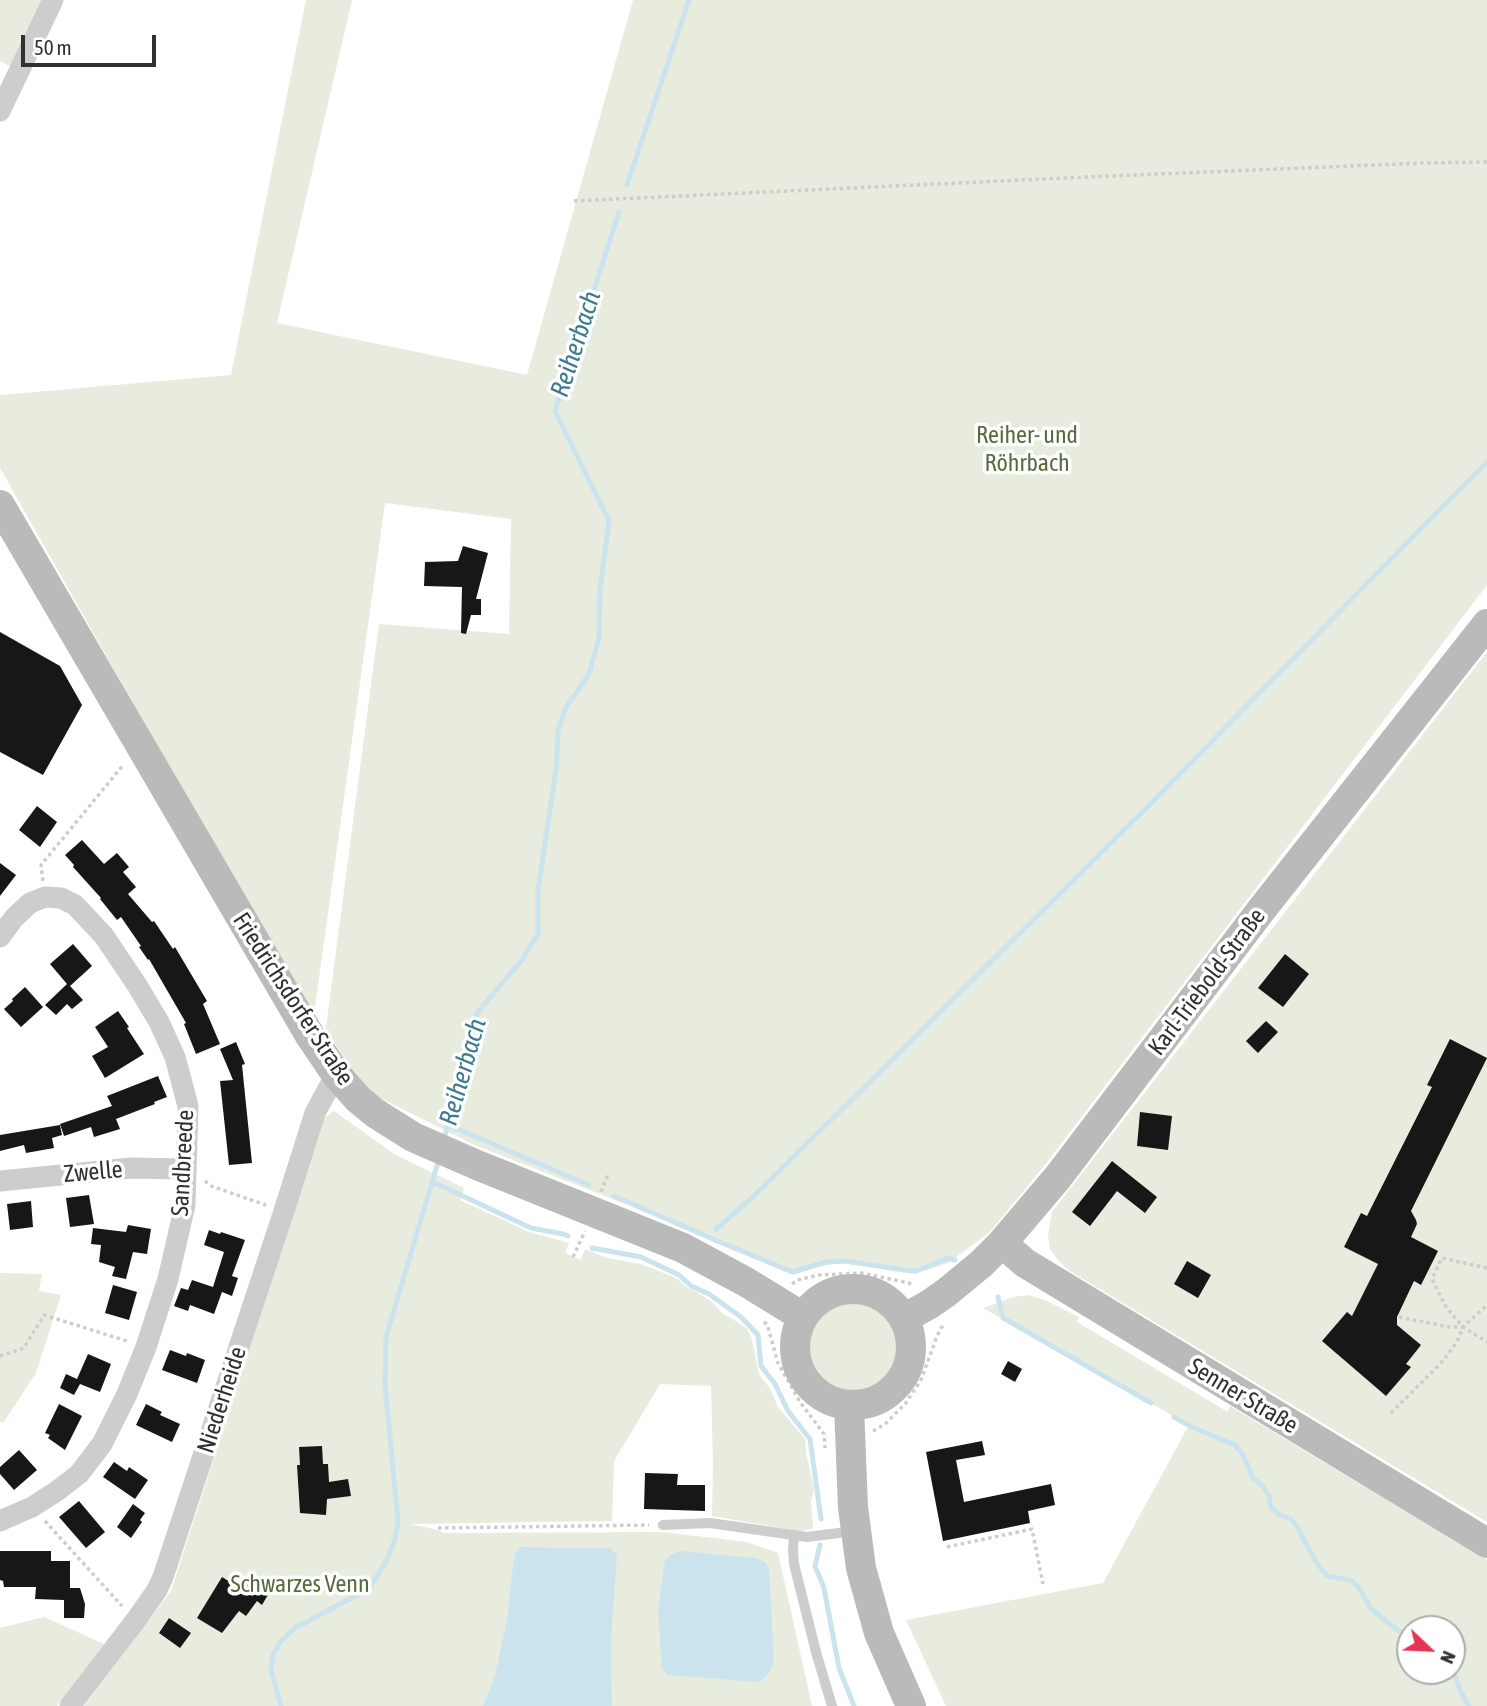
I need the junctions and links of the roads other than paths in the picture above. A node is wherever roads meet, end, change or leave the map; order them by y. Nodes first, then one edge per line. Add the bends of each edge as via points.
1 (53, 0) edge
2 (0, 111) edge
3 (0, 505) edge
4 (1487, 624) edge
5 (0, 937) edge
6 (336, 1074) junction
7 (185, 1169) junction
8 (0, 1181) edge
9 (1002, 1243) junction
10 (791, 1310) junction
11 (917, 1311) junction
12 (840, 1424) junction
13 (0, 1521) edge
14 (663, 1525) road end
15 (855, 1531) junction
16 (794, 1536) junction
17 (1487, 1543) edge
18 (70, 1706) edge
19 (832, 1706) edge
20 (911, 1706) edge

1 - 2 street
3 - 6 main road, Friedrichsdorfer Straße
4 - 9 main road, Karl-Triebold-Straße
5 - 7 street, Sandbreede via 30,903 45,897 75,905 104,936 159,1022 175,1057 188,1106
6 - 10 main road, Friedrichsdorfer Straße via 375,1114 400,1130 683,1248
6 - 18 street, Niederheide via 315,1113 163,1577
7 - 8 street, Zwelle via 131,1168
7 - 13 street, Sandbreede via 185,1205 169,1279 127,1394 103,1444 79,1474 57,1491
9 - 11 main road, Karl-Triebold-Straße via 966,1278
9 - 17 main road, Senner Straße via 1036,1270
10 - 11 main road via 834,1291 858,1288 881,1295 899,1310
10 - 12 main road via 800,1371 826,1399
11 - 12 main road via 909,1328 909,1366 899,1383
12 - 15 main road
14 - 16 lane via 710,1523
15 - 16 lane
15 - 20 main road via 879,1633
16 - 19 lane via 794,1564

